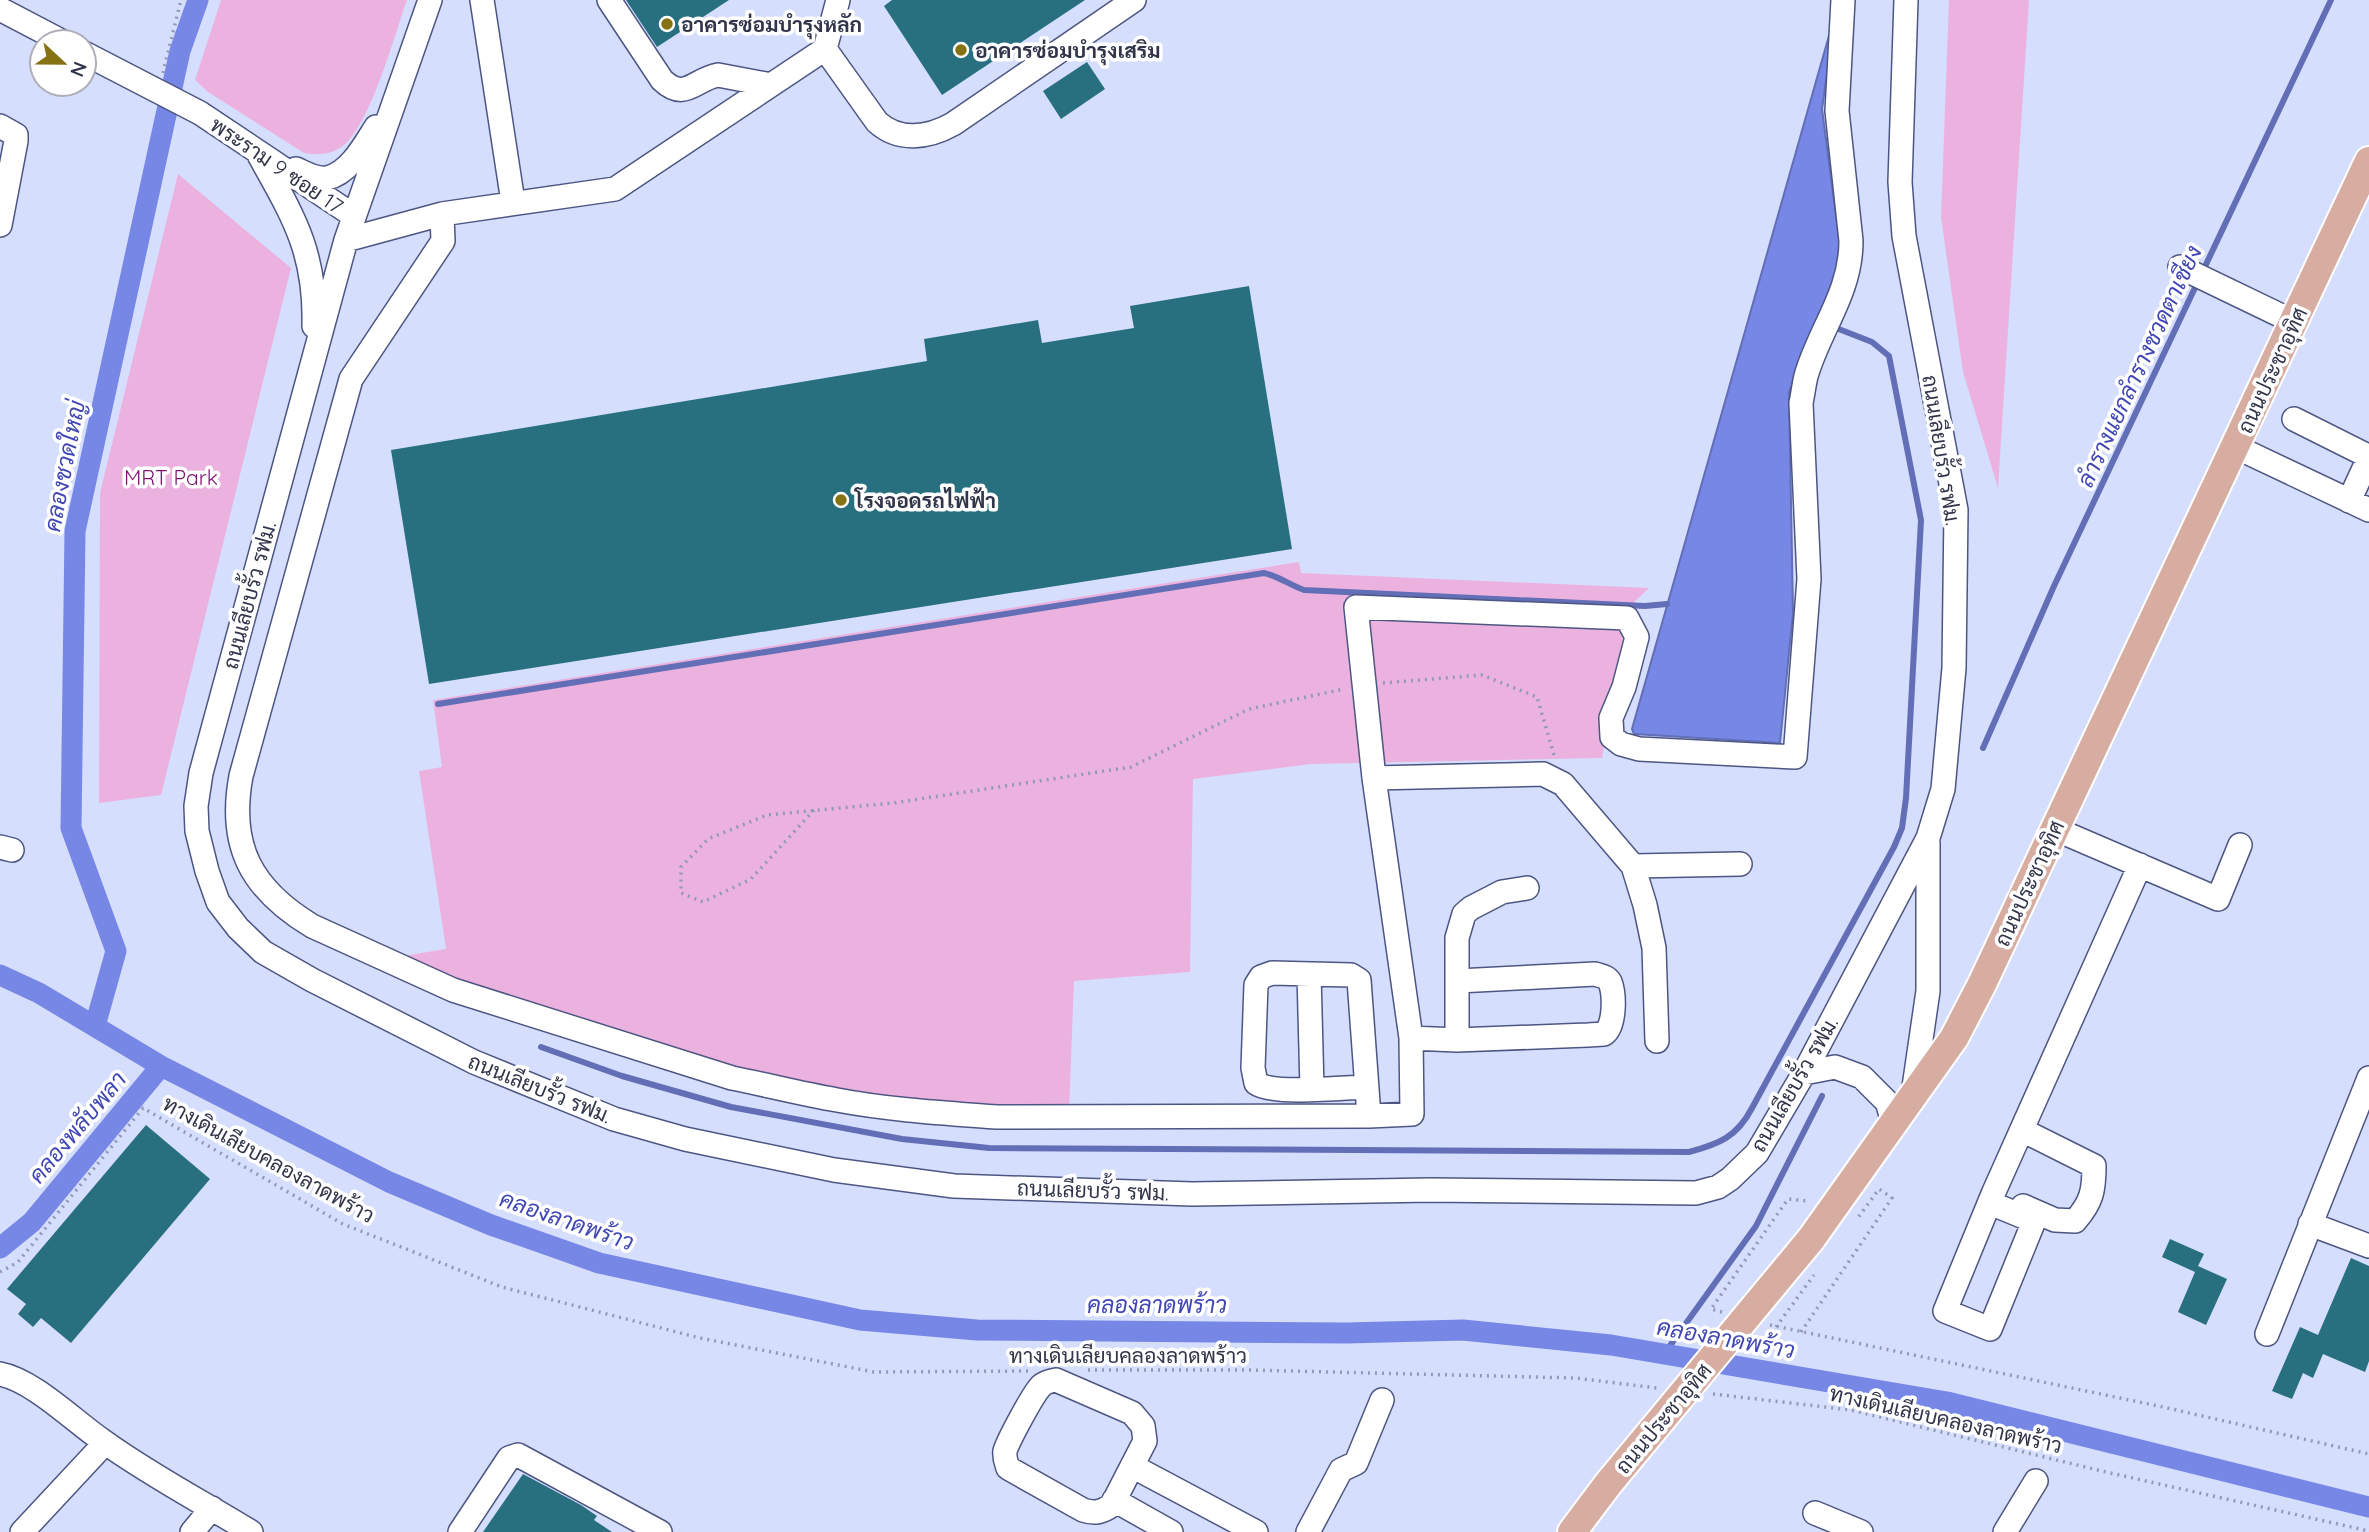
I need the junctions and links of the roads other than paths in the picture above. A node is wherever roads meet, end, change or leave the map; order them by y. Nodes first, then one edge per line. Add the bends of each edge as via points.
1 (430, 0) edge
2 (482, 0) edge
3 (609, 0) edge
4 (838, 0) edge
5 (1134, 0) edge
6 (1843, 0) edge
7 (1906, 0) edge
8 (0, 9) edge
9 (36, 28) edge
10 (825, 50) junction
11 (98, 59) edge
12 (771, 85) junction
13 (396, 97) junction
14 (0, 127) edge
15 (258, 152) junction
16 (2369, 161) edge
17 (513, 202) junction
18 (442, 214) junction
19 (354, 216) junction
20 (0, 225) edge
21 (346, 240) junction
22 (2193, 273) dead end
23 (2294, 322) junction
24 (314, 355) junction
25 (2294, 419) dead end
26 (2236, 447) junction
27 (2359, 505) edge
28 (1374, 778) junction
29 (2055, 829) junction
30 (1928, 838) junction
31 (2240, 845) dead end
32 (1740, 864) dead end
33 (2140, 865) junction
34 (1633, 866) junction
35 (1527, 888) dead end
36 (1309, 974) junction
37 (1458, 981) junction
38 (1411, 1038) junction
39 (1457, 1040) junction
40 (1657, 1041) dead end
41 (1804, 1073) junction
42 (2369, 1078) edge
43 (1365, 1087) junction
44 (1312, 1089) junction
45 (1913, 1097) junction
46 (1369, 1116) junction
47 (1894, 1125) junction
48 (2022, 1130) junction
49 (1991, 1198) junction
50 (2310, 1224) junction
51 (2369, 1246) edge
52 (2267, 1334) dead end
53 (0, 1374) edge
54 (1382, 1400) dead end
55 (105, 1443) junction
56 (1132, 1466) junction
57 (2036, 1481) dead end
58 (1114, 1500) junction
59 (212, 1508) junction
60 (1815, 1513) dead end
61 (2009, 1531) edge
62 (22, 1532) edge
63 (192, 1532) edge
64 (251, 1532) edge
65 (460, 1532) edge
66 (660, 1532) edge
67 (1171, 1532) edge
68 (1256, 1532) edge
69 (1308, 1532) edge
70 (1572, 1532) edge
71 (1861, 1532) edge

1 - 13 street, ถนนเลียบรั้ว รฟม.
2 - 17 street
3 - 12 street via 662,80 673,88 687,89 718,75
4 - 10 street
5 - 10 street via 953,124 930,134 898,135 887,130
6 - 28 street via 1837,111 1851,260 1806,374 1801,403 1809,579 1795,757 1639,749 1612,737 1611,718 1637,637 1628,618 1356,607
7 - 30 street, ถนนเลียบรั้ว รฟม. via 1900,183 1903,236 1956,510 1954,668 1943,789
8 - 9 street
10 - 12 street
11 - 15 street, พระราม 9 ซอย 17 via 149,79
12 - 17 street via 615,189
13 - 15 street via 355,159 327,178 314,177
13 - 19 street, ถนนเลียบรั้ว รฟม.
14 - 20 street via 16,135
15 - 19 street, พระราม 9 ซอย 17
15 - 24 street via 308,253 315,297
16 - 23 main road, ถนนประชาอุทิศ
17 - 18 street
18 - 21 street
18 - 46 street via 443,241 351,379 241,776 236,802 242,844 248,864 272,898 312,926 453,990 732,1078 839,1101 997,1117
19 - 21 street, ถนนเลียบรั้ว รฟม.
21 - 24 street, ถนนเลียบรั้ว รฟม.
22 - 23 street
23 - 26 main road, ถนนประชาอุทิศ
24 - 41 street, ถนนเลียบรั้ว รฟม. via 201,773 196,806 200,844 218,902 263,952 474,1062 614,1119 834,1170 954,1186 1192,1194 1430,1190 1696,1194 1724,1183 1757,1153
25 - 27 street via 2364,454 2367,462
26 - 27 street
26 - 29 main road, ถนนประชาอุทิศ
28 - 34 street via 1543,774 1563,784
28 - 38 street
29 - 33 street
29 - 45 main road, ถนนประชาอุทิศ via 1954,1038
30 - 41 street, ถนนเลียบรั้ว รฟม.
30 - 45 street via 1928,990
31 - 33 street via 2218,899
32 - 34 street
33 - 48 street
34 - 40 street via 1654,948
35 - 37 street via 1502,892 1464,914 1457,938
36 - 43 street via 1351,975 1359,980
36 - 44 street
36 - 44 street via 1272,973 1256,985 1253,1068 1261,1087
37 - 39 street
37 - 39 street via 1595,974 1610,982 1613,1010 1611,1026 1604,1034
38 - 39 street
38 - 46 street via 1412,1114
41 - 47 street via 1835,1067 1863,1077 1887,1102
42 - 50 street
43 - 44 street
43 - 46 street
45 - 47 main road, ถนนประชาอุทิศ
47 - 70 main road, ถนนประชาอุทิศ, bridge via 1845,1213 1811,1239
48 - 49 street
48 - 49 street via 2094,1166 2094,1191 2075,1221 2055,1220
49 - 49 street via 2034,1221 1990,1329 1945,1311
50 - 51 street
50 - 52 street
53 - 55 street via 32,1388
54 - 69 street via 1356,1463 1341,1471
55 - 59 street
55 - 62 street
56 - 58 street
56 - 58 street via 1145,1441 1143,1426 1132,1413 1062,1381 1040,1387 1007,1445 1004,1457 1008,1468 1091,1513 1105,1510
56 - 68 street
57 - 61 street
58 - 67 street
59 - 63 street
59 - 64 street
60 - 71 street
65 - 66 street via 514,1455

